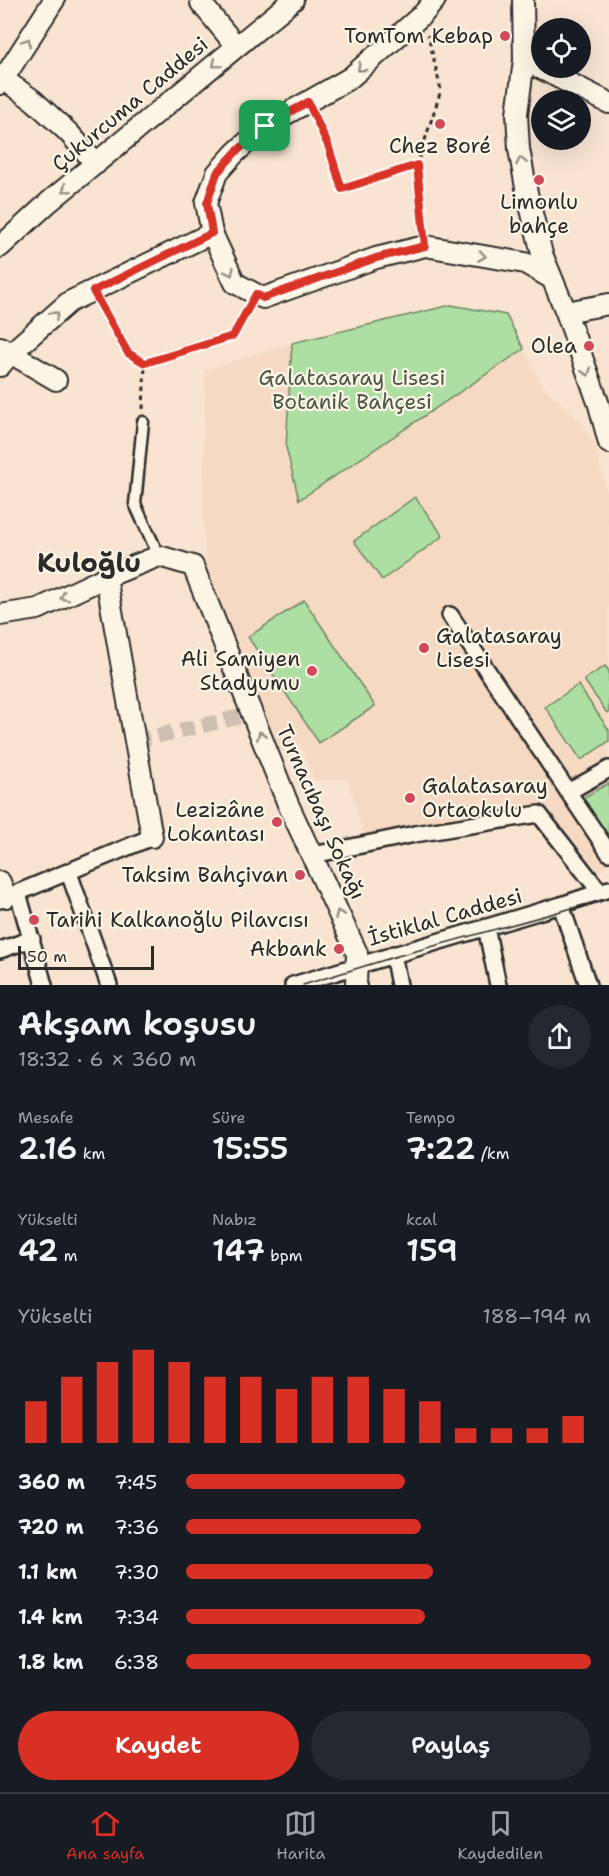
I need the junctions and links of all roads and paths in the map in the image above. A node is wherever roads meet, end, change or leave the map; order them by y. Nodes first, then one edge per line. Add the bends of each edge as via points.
1 (54, 0) edge
2 (523, 0) edge
3 (287, 2) edge
4 (201, 3) dead end
5 (429, 7) edge
6 (236, 46) junction
7 (524, 60) junction
8 (1, 80) edge
9 (308, 102) junction
10 (609, 103) edge
11 (96, 164) junction
12 (417, 165) junction
13 (212, 233) junction
14 (425, 246) junction
15 (0, 247) edge
16 (534, 259) junction
17 (93, 291) junction
18 (256, 294) junction
19 (609, 304) edge
20 (566, 312) junction
21 (4, 356) edge
22 (145, 363) junction
23 (56, 380) dead end
24 (604, 404) edge
25 (142, 422) joint
26 (609, 443) edge
27 (159, 556) junction
28 (105, 577) junction
29 (0, 615) edge
30 (450, 615) dead end
31 (609, 769) edge
32 (568, 792) junction
33 (152, 837) joint
34 (609, 853) edge
35 (313, 855) junction
36 (69, 873) junction
37 (604, 891) edge
38 (6, 893) edge
39 (561, 905) junction
40 (486, 927) junction
41 (32, 939) junction
42 (0, 950) edge
43 (393, 954) junction
44 (356, 973) edge
45 (44, 985) edge
46 (110, 985) edge
47 (293, 985) edge
48 (399, 985) edge
49 (498, 985) edge
50 (588, 985) edge

8 -> 1 street
2 - 7 street
3 - 6 street, Çukurcuma Caddesi
4 - 6 street
5 -> 9 street via 350,78
5 - 12 path via 441,90
6 -> 11 street, Çukurcuma Caddesi
7 - 10 street
16 -> 7 street via 517,114
8 - 11 street via 33,100
9 - 12 path via 342,189
9 - 13 street via 265,126 217,173 207,203
11 -> 15 street, Çukurcuma Caddesi
12 - 14 path
13 - 17 street
13 -> 18 street via 235,283
14 -> 16 street
14 - 18 street via 376,258 263,298
16 - 20 street via 551,278
21 -> 17 street via 69,302
17 - 22 path via 128,353
18 - 22 path via 233,336
19 - 20 street
20 -> 24 street
21 - 23 street
22 - 25 path
24 - 26 street
25 - 27 lane via 135,504
27 - 28 street
35 -> 27 street, Turnacıbaşı Sokağı via 288,804 193,566
28 -> 29 street via 38,609
28 - 33 street
30 - 32 street
31 - 32 street
32 - 34 street
33 - 36 street
35 - 37 street via 539,814
44 -> 35 street, Turnacıbaşı Sokağı via 357,952
36 - 38 street
36 - 46 street
37 - 39 street, İstiklal Caddesi
38 - 41 street
39 - 40 street, İstiklal Caddesi
39 - 50 street
40 - 43 street, İstiklal Caddesi
40 - 49 street
41 - 42 street
41 - 45 street
43 - 44 street, İstiklal Caddesi
43 - 48 street
44 - 47 street, İstiklal Caddesi

